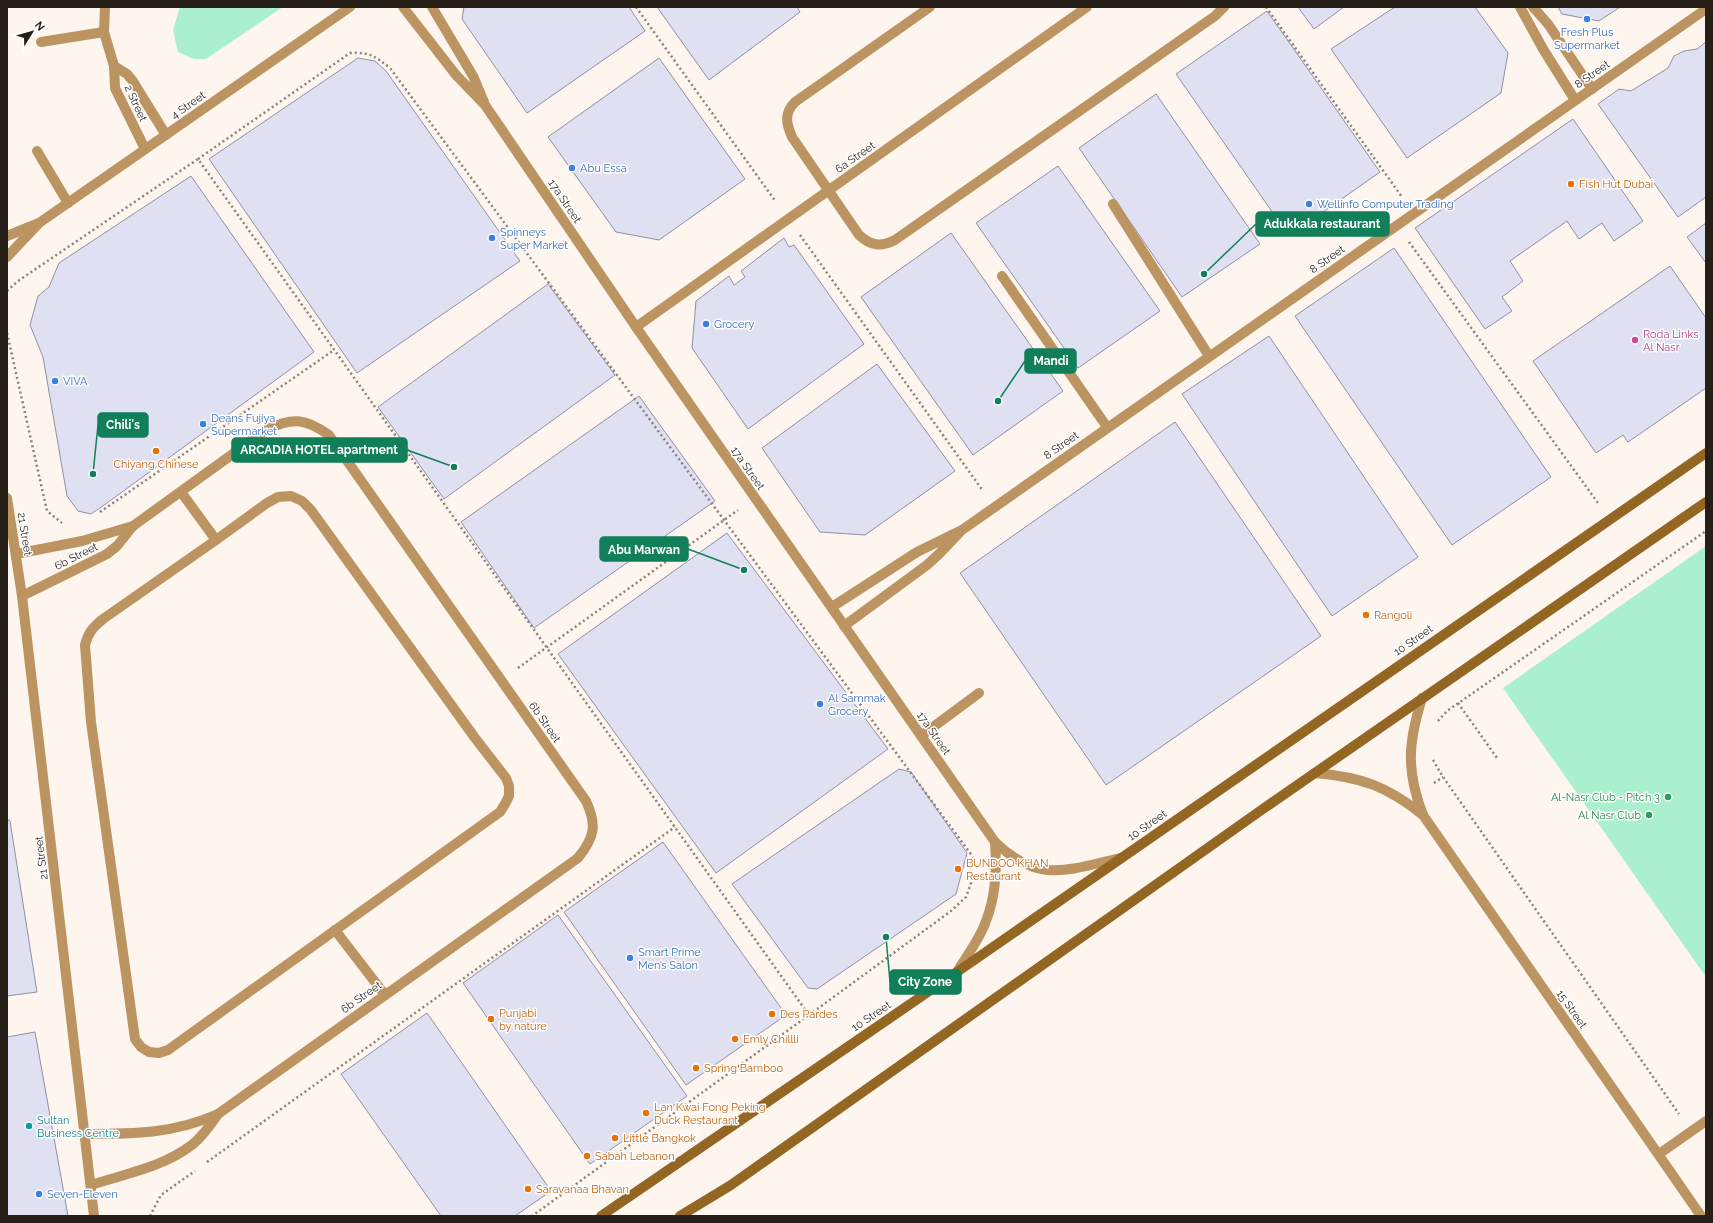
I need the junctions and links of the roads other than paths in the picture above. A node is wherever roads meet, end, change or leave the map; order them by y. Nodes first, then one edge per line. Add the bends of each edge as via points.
1 (105, 7) edge
2 (350, 7) edge
3 (403, 7) edge
4 (432, 7) edge
5 (930, 7) edge
6 (1087, 7) edge
7 (1224, 7) edge
8 (1520, 7) edge
9 (1533, 7) edge
10 (1706, 9) edge
11 (104, 32) junction
12 (41, 42) dead end
13 (114, 66) junction
14 (1592, 89) junction
15 (1575, 100) junction
16 (485, 105) junction
17 (166, 134) junction
18 (145, 149) junction
19 (37, 151) dead end
20 (829, 190) junction
21 (68, 203) junction
22 (1113, 204) dead end
23 (39, 223) junction
24 (7, 236) edge
25 (7, 257) edge
26 (1002, 276) dead end
27 (636, 327) junction
28 (1209, 356) junction
29 (1107, 427) junction
30 (1706, 453) edge
31 (181, 492) junction
32 (7, 498) edge
33 (1706, 502) edge
34 (133, 526) junction
35 (962, 530) junction
36 (216, 540) junction
37 (16, 554) junction
38 (22, 596) junction
39 (832, 607) junction
40 (844, 626) junction
41 (979, 693) dead end
42 (1422, 698) junction
43 (921, 736) junction
44 (1315, 773) junction
45 (1423, 815) junction
46 (995, 842) junction
47 (1120, 858) junction
48 (335, 930) junction
49 (957, 972) junction
50 (385, 995) junction
51 (218, 1114) junction
52 (1706, 1121) edge
53 (85, 1134) junction
54 (1659, 1154) junction
55 (91, 1185) junction
56 (716, 1194) junction
57 (94, 1216) edge
58 (600, 1216) edge
59 (680, 1216) edge
60 (693, 1216) edge
61 (1701, 1216) edge

1 - 11 street, 2 Street
2 - 17 street, 4 Street
3 - 16 street via 456,75
4 - 16 street via 473,76
5 - 20 street via 789,108 786,117 792,136
6 - 20 street, 6a Street
7 - 20 street via 886,245 867,242 859,235
8 - 15 street
9 - 14 street via 1548,24
10 - 14 street, 8 Street
11 - 12 street
11 - 13 street, 2 Street
13 - 17 street, 2 Street via 132,80
13 - 18 street, 2 Street via 115,88
14 - 15 street, 8 Street
15 - 28 street, 8 Street
16 - 27 street, 17a Street
17 - 18 street, 4 Street
18 - 21 street, 4 Street
19 - 21 street
20 - 27 street, 6a Street
21 - 23 street, 4 Street
22 - 28 street
23 - 24 street, 4 Street
23 - 25 street, 4 Street
26 - 29 street
27 - 39 street, 17a Street
28 - 29 street, 8 Street
29 - 35 street, 8 Street
30 - 47 main road, 10 Street
31 - 34 street, 6b Street
31 - 36 street
31 - 50 street, 6b Street via 281,423 298,421 315,425 329,435 586,801 592,815 593,831 588,846 578,858
32 - 37 street, 21 Street
33 - 42 main road
34 - 37 street, 6b Street via 82,541
34 - 38 street, 6b Street via 107,554
35 - 39 street, 8 Street via 917,552
35 - 40 street, 8 Street via 927,565
36 - 48 street via 278,497 291,496 302,501 474,738 506,778 509,786 509,796 500,812
36 - 48 street via 94,626 85,646 91,722 135,1039 149,1052 159,1053 168,1050
37 - 38 street, 21 Street
38 - 53 street, 21 Street
39 - 40 street, 17a Street
40 - 43 street, 17a Street
41 - 43 street
42 - 44 main road
42 - 45 street, 15 Street via 1410,747 1411,772
43 - 46 street, 17a Street
44 - 45 street, 15 Street via 1364,781 1408,802
44 - 56 main road
45 - 54 street, 15 Street
46 - 47 street, 17a Street via 1009,855 1026,865 1046,870 1065,870
46 - 49 street via 996,877 986,921
47 - 49 main road, 10 Street
48 - 50 street
49 - 58 main road, 10 Street
50 - 51 street, 6b Street
51 - 53 street, 6b Street via 200,1122 162,1132
51 - 55 street, 6b Street via 194,1144 178,1155
52 - 54 street
53 - 55 street, 21 Street
54 - 61 street, 15 Street
55 - 57 street, 21 Street
56 - 59 main road
56 - 60 main road

